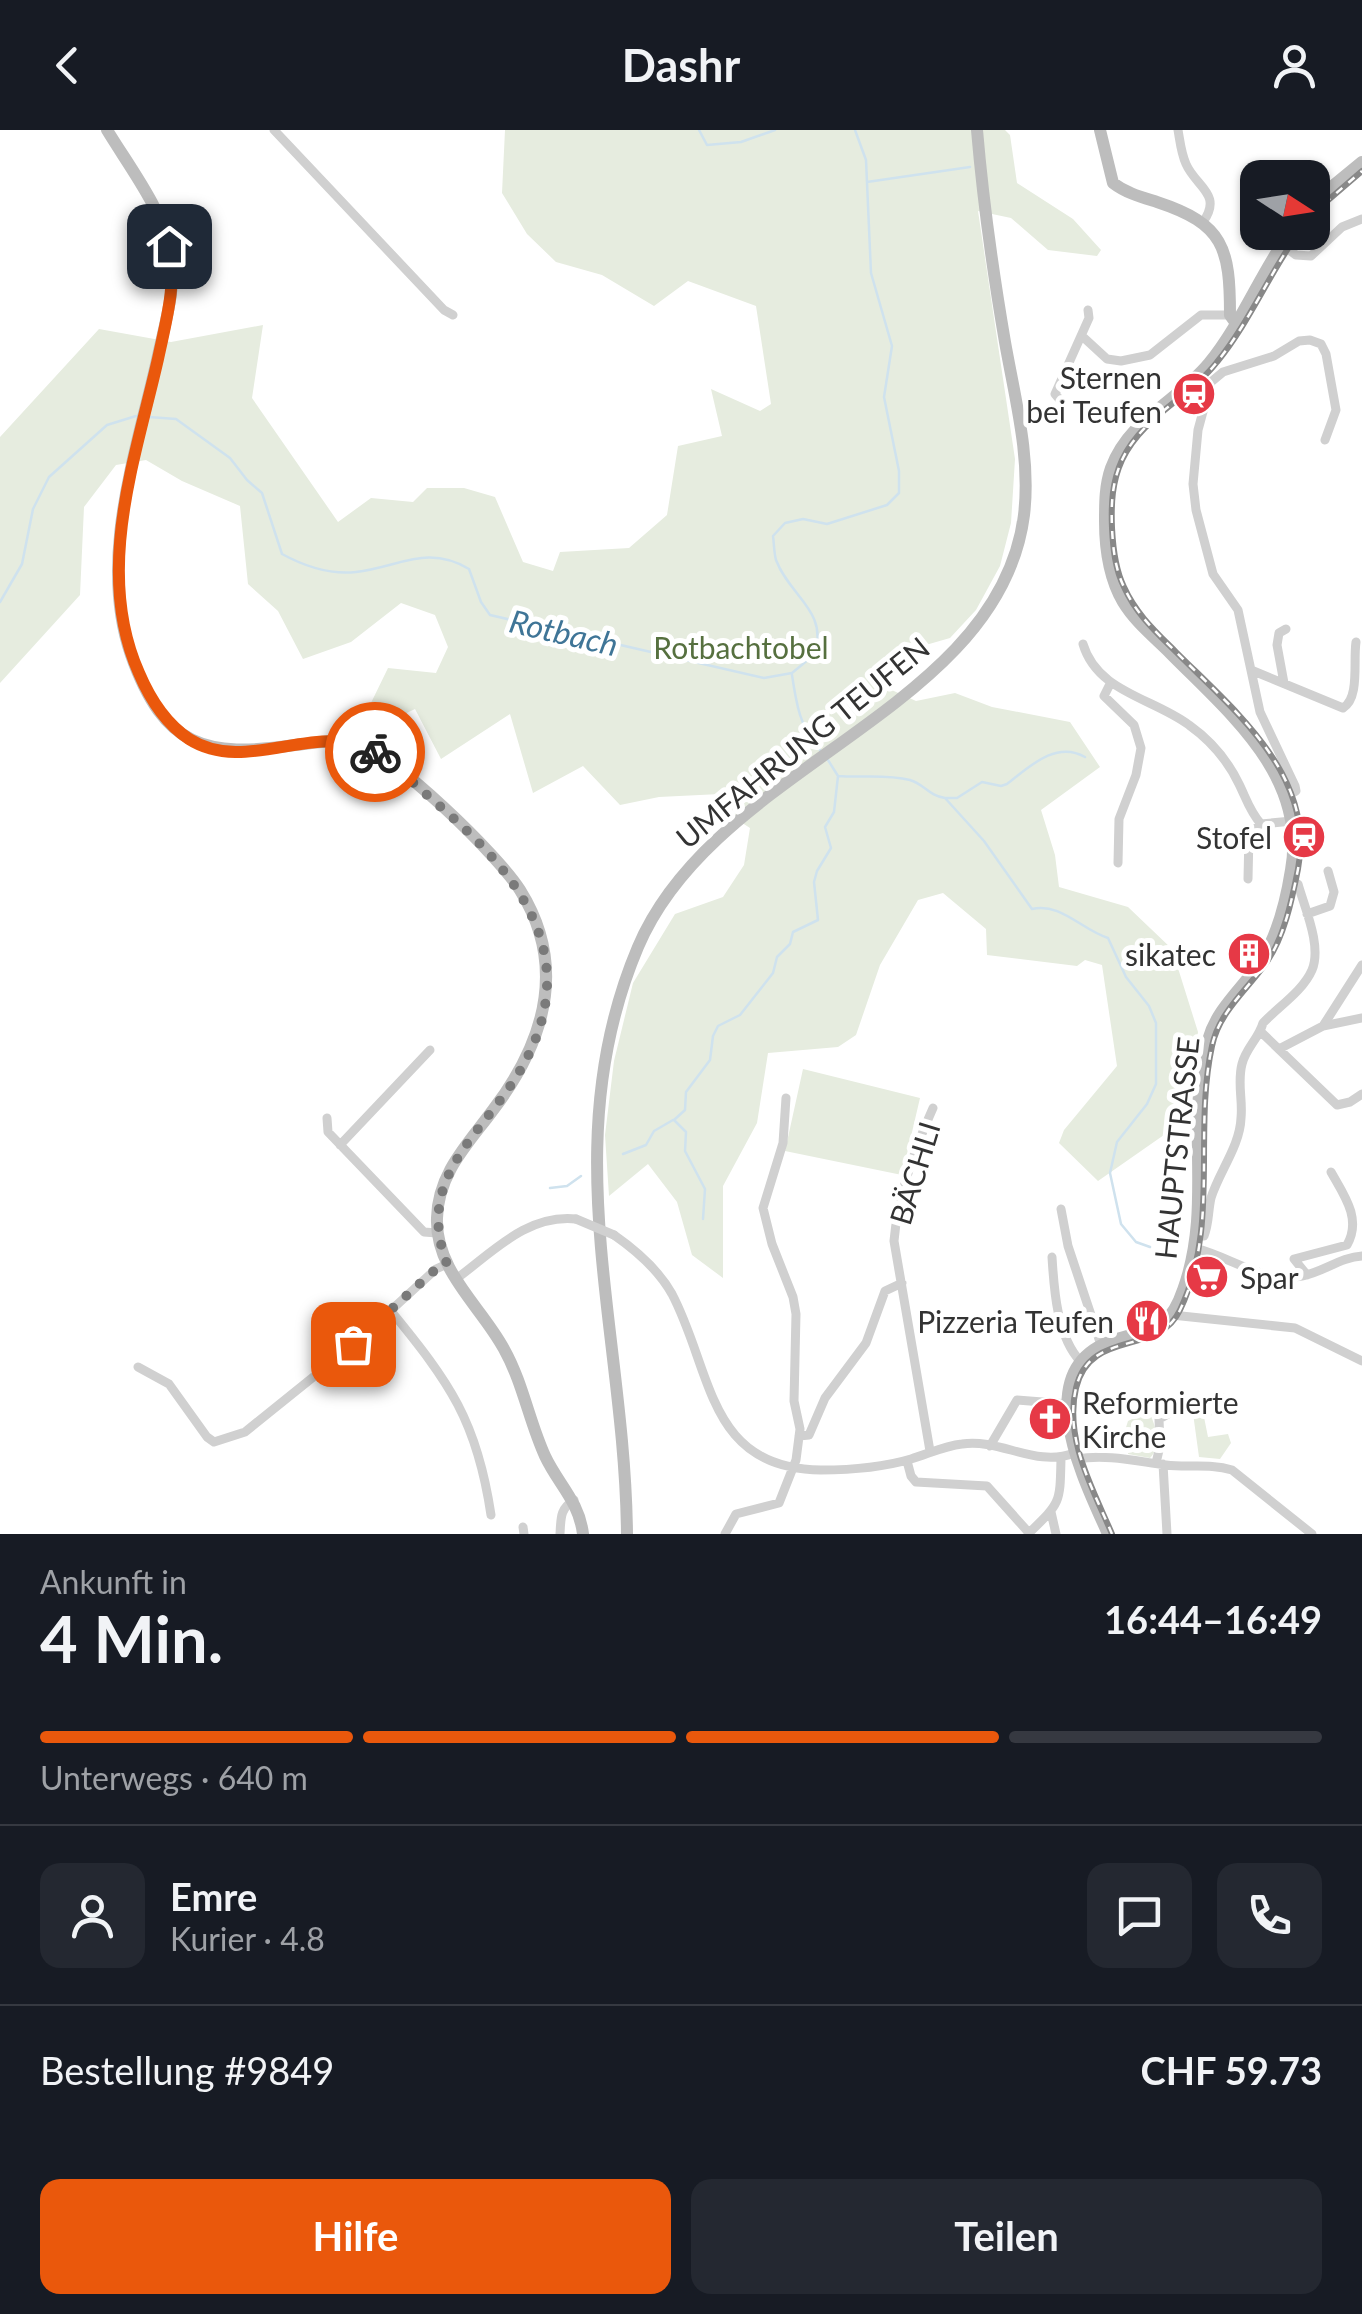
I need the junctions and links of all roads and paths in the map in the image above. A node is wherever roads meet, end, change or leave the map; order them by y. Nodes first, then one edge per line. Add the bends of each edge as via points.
1 (107, 130) edge
2 (274, 130) edge
3 (978, 130) edge
4 (1100, 130) edge
5 (1178, 130) edge
6 (1362, 162) edge
7 (1330, 189) edge
8 (1362, 219) edge
9 (1203, 222) junction
10 (1330, 239) edge
11 (1278, 250) edge
12 (1294, 250) edge
13 (1318, 250) edge
14 (1088, 310) dead end
15 (452, 315) dead end
16 (1232, 319) junction
17 (1082, 336) junction
18 (1206, 376) junction
19 (1062, 401) dead end
20 (1325, 440) dead end
21 (1286, 629) dead end
22 (1356, 642) dead end
23 (1082, 644) dead end
24 (1251, 670) junction
25 (1284, 682) junction
26 (1110, 684) junction
27 (1286, 797) junction
28 (1292, 821) junction
29 (1261, 824) junction
30 (1118, 863) dead end
31 (1328, 871) dead end
32 (1248, 879) dead end
33 (1290, 880) junction
34 (1306, 914) junction
35 (1362, 965) edge
36 (1362, 1018) edge
37 (1323, 1026) junction
38 (1261, 1032) junction
39 (1279, 1048) junction
40 (430, 1050) dead end
41 (1362, 1094) edge
42 (786, 1098) dead end
43 (934, 1108) dead end
44 (327, 1118) dead end
45 (340, 1145) junction
46 (1331, 1172) dead end
47 (1061, 1209) dead end
48 (437, 1233) junction
49 (1196, 1242) junction
50 (1362, 1256) edge
51 (1052, 1257) dead end
52 (447, 1264) junction
53 (1307, 1275) junction
54 (456, 1280) junction
55 (902, 1283) junction
56 (390, 1311) junction
57 (1171, 1316) junction
58 (1101, 1345) junction
59 (1362, 1361) edge
60 (1081, 1362) junction
61 (138, 1367) dead end
62 (1068, 1404) junction
63 (1177, 1410) dead end
64 (799, 1436) junction
65 (990, 1446) junction
66 (930, 1451) junction
67 (1070, 1456) junction
68 (907, 1461) junction
69 (1160, 1463) junction
70 (792, 1468) junction
71 (574, 1500) junction
72 (1051, 1512) junction
73 (491, 1515) dead end
74 (560, 1534) edge
75 (584, 1534) edge
76 (624, 1534) edge
77 (725, 1534) edge
78 (1029, 1534) edge
79 (1056, 1534) edge
80 (1108, 1534) edge
81 (1167, 1534) edge
82 (1312, 1534) edge

1 - 48 street via 169,246 172,289 117,569 126,638 154,702 192,741 208,748 241,752 327,741 364,746 487,849 530,908 546,967 538,1034 508,1090 450,1168
2 - 15 street
3 - 76 street, UMFAHRUNG TEUFEN via 1026,472 1018,546 991,606 934,669 696,857 658,907 628,970 596,1116 597,1220 622,1427
4 - 9 street via 1113,183
5 - 9 street via 1188,168 1212,200
6 - 7 street
8 - 10 street
9 - 16 street via 1224,250
11 - 16 street, HAUPTSTRASSE
12 - 13 street via 1311,256
14 - 17 street
16 - 17 street via 1202,316 1150,355 1121,362 1107,359
16 - 18 street, HAUPTSTRASSE
17 - 19 street via 1055,394
18 - 20 street via 1299,342 1321,344 1336,410
18 - 24 street via 1196,510 1213,574 1238,610
18 - 27 street, HAUPTSTRASSE via 1138,426 1116,456 1104,501 1108,558 1130,612 1253,738
21 - 25 street via 1277,644
22 - 25 street via 1354,696 1343,708
23 - 26 street
24 - 25 street
24 - 27 street via 1260,712 1296,786
26 - 29 street via 1175,715 1208,740
26 - 30 street via 1104,696 1134,725 1142,748 1119,819
27 - 28 street, HAUPTSTRASSE
28 - 29 street
28 - 33 street, HAUPTSTRASSE
29 - 32 street via 1249,832
31 - 34 street via 1330,906
33 - 34 street via 1298,884
33 - 49 street, HAUPTSTRASSE via 1269,946 1206,1044
34 - 38 street via 1316,954 1311,973
35 - 37 street
36 - 37 street
37 - 39 street
38 - 39 street
38 - 49 street via 1241,1067 1239,1132 1211,1200 1206,1232
39 - 41 street via 1337,1104
40 - 45 street
42 - 64 street via 780,1158 764,1208 793,1297
43 - 55 street, BÄCHLI via 896,1211
44 - 45 street via 328,1132
45 - 48 street via 424,1232
46 - 53 street via 1355,1228 1347,1245 1294,1259
47 - 58 street
48 - 52 street
49 - 53 street via 1261,1275
49 - 57 street, HAUPTSTRASSE
50 - 53 street
51 - 60 street via 1070,1349
52 - 54 street
52 - 56 street
54 - 70 street, bridge via 526,1227 552,1218 576,1219 614,1235 666,1284 712,1397 734,1433 762,1460
54 - 71 street via 505,1350 547,1460
55 - 64 street via 885,1290 866,1343 824,1398 810,1435
55 - 66 street, BÄCHLI
56 - 61 street via 229,1440 206,1437 169,1384
56 - 73 street via 460,1405 484,1467
57 - 58 street via 1153,1330
57 - 59 street via 1295,1328
58 - 60 street
60 - 62 street
62 - 65 street via 1017,1400
62 - 67 street
63 - 69 street via 1158,1422
64 - 70 street
65 - 66 street
65 - 67 street
66 - 68 street
67 - 69 street
67 - 72 street
67 - 80 street
68 - 70 street
68 - 78 street via 916,1482 983,1484
69 - 81 street
69 - 82 street via 1232,1470
70 - 77 street via 779,1503 736,1514
71 - 74 street via 564,1507
71 - 75 street
72 - 78 street
72 - 79 street

